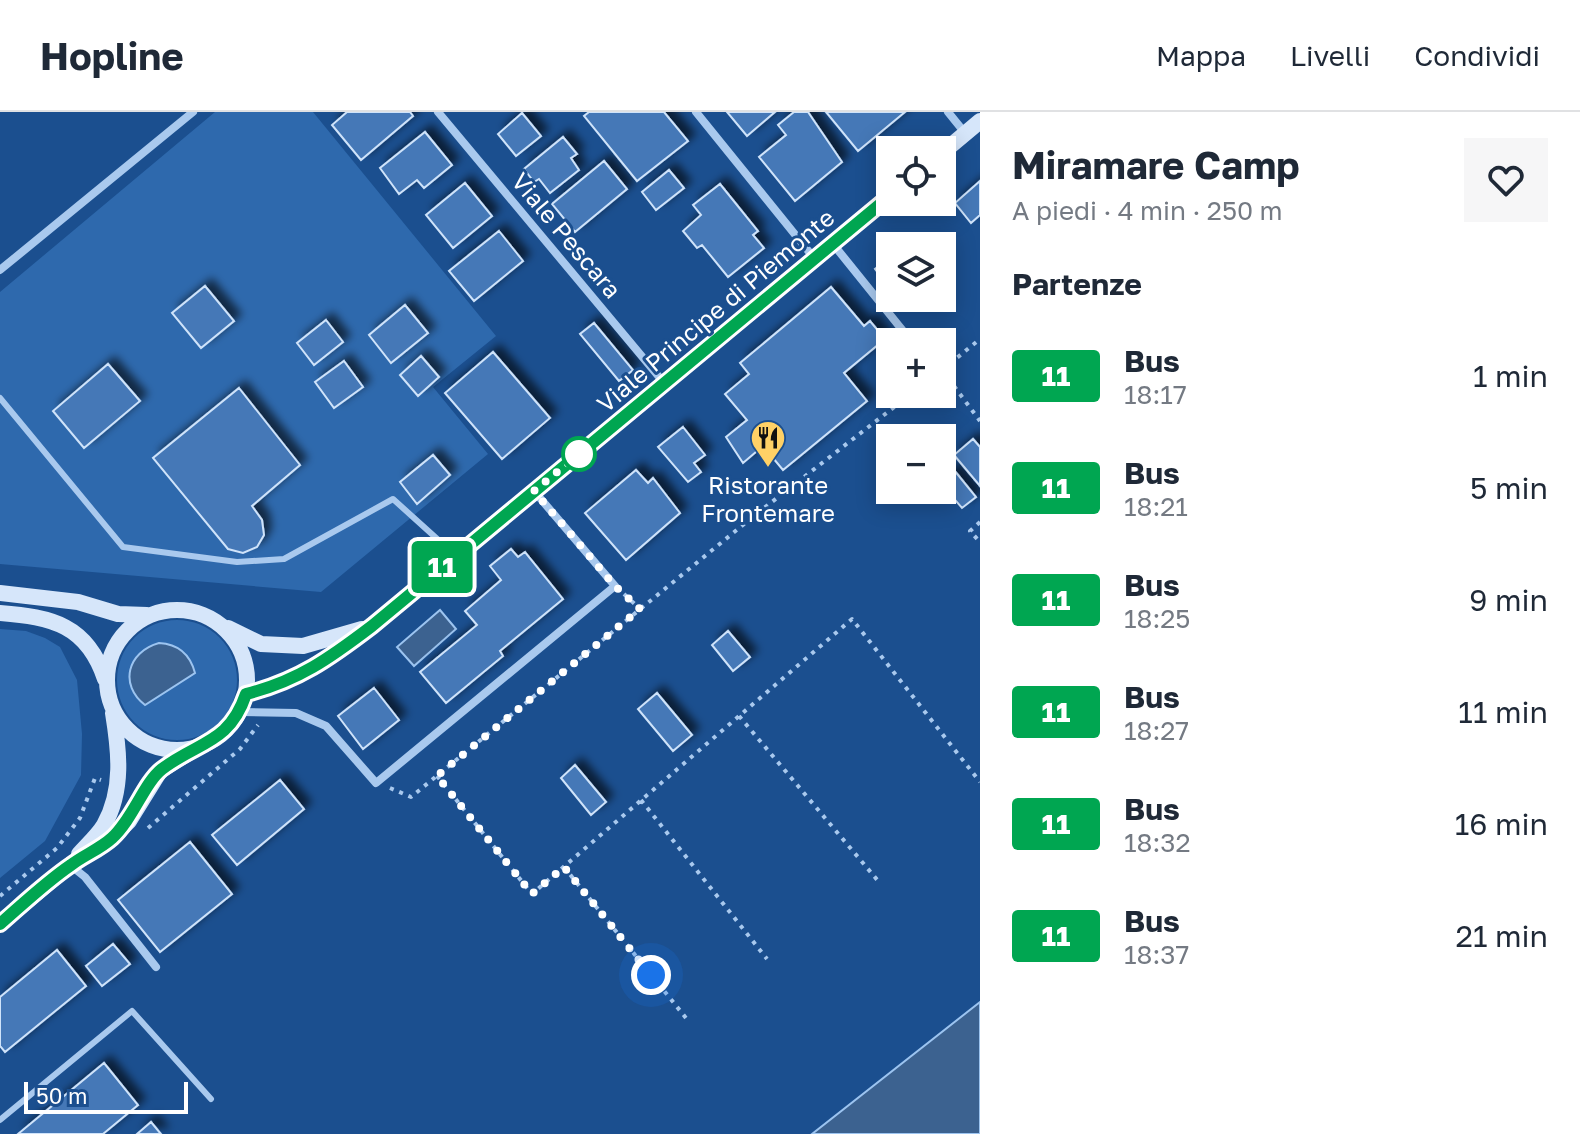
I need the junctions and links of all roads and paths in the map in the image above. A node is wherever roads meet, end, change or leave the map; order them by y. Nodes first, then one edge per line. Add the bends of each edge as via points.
1 (193, 112) edge
2 (438, 112) edge
3 (696, 112) edge
4 (948, 112) edge
5 (975, 128) edge
6 (956, 142) edge
7 (876, 208) edge
8 (833, 243) junction
9 (815, 259) junction
10 (0, 270) edge
11 (901, 328) edge
12 (980, 339) edge
13 (956, 359) edge
14 (665, 384) junction
15 (956, 389) edge
16 (0, 398) edge
17 (893, 408) edge
18 (980, 421) edge
19 (534, 491) junction
20 (980, 522) edge
21 (980, 542) edge
22 (456, 555) junction
23 (615, 586) junction
24 (0, 593) edge
25 (640, 609) junction
26 (0, 613) edge
27 (149, 615) junction
28 (223, 626) junction
29 (372, 626) junction
30 (107, 684) junction
31 (246, 694) junction
32 (112, 708) junction
33 (240, 712) junction
34 (739, 716) junction
35 (199, 747) junction
36 (437, 776) junction
37 (95, 778) dead end
38 (980, 782) edge
39 (376, 783) junction
40 (641, 800) junction
41 (70, 865) junction
42 (564, 867) junction
43 (879, 882) dead end
44 (0, 896) edge
45 (0, 924) edge
46 (767, 959) dead end
47 (156, 967) dead end
48 (686, 1018) dead end
49 (211, 1099) dead end
50 (0, 1120) edge

1 - 10 street
2 - 14 street, Viale Pescara
3 - 9 street
4 - 5 street
5 - 6 street
7 - 8 street, Viale Principe di Piemonte
8 - 9 street, Viale Principe di Piemonte
8 - 11 street
9 - 14 street, Viale Principe di Piemonte
12 - 13 path
14 - 19 street, Viale Principe di Piemonte
15 - 18 path
16 - 22 lane via 123,547 237,562 284,559 393,499
17 - 25 path
19 - 22 street, Viale Principe di Piemonte
19 - 23 street
20 - 21 path via 970,531
22 - 29 street, Viale Principe di Piemonte
23 - 25 path
23 - 39 street
24 - 27 street
25 - 36 path
26 - 30 street via 32,616 69,630 97,656
27 - 28 street via 185,609
27 - 30 street via 124,633 111,656
28 - 29 street, Viale Principe di Piemonte via 261,644 303,646
28 - 31 street via 242,653
29 - 31 street, Viale Principe di Piemonte via 279,686
30 - 32 street
31 - 33 street
32 - 35 street via 139,739 160,748
32 - 41 street via 117,785 104,824
33 - 35 street via 223,733
33 - 39 street via 296,713 326,726
34 - 38 path via 852,619
34 - 40 path
34 - 43 path
35 - 41 street via 160,771 129,821
36 - 39 path via 411,797
36 - 42 path via 532,894
37 - 44 path via 80,818 57,848
40 - 42 path
40 - 46 path
41 - 45 street
41 - 47 street
42 - 48 path
49 - 50 lane via 132,1011

